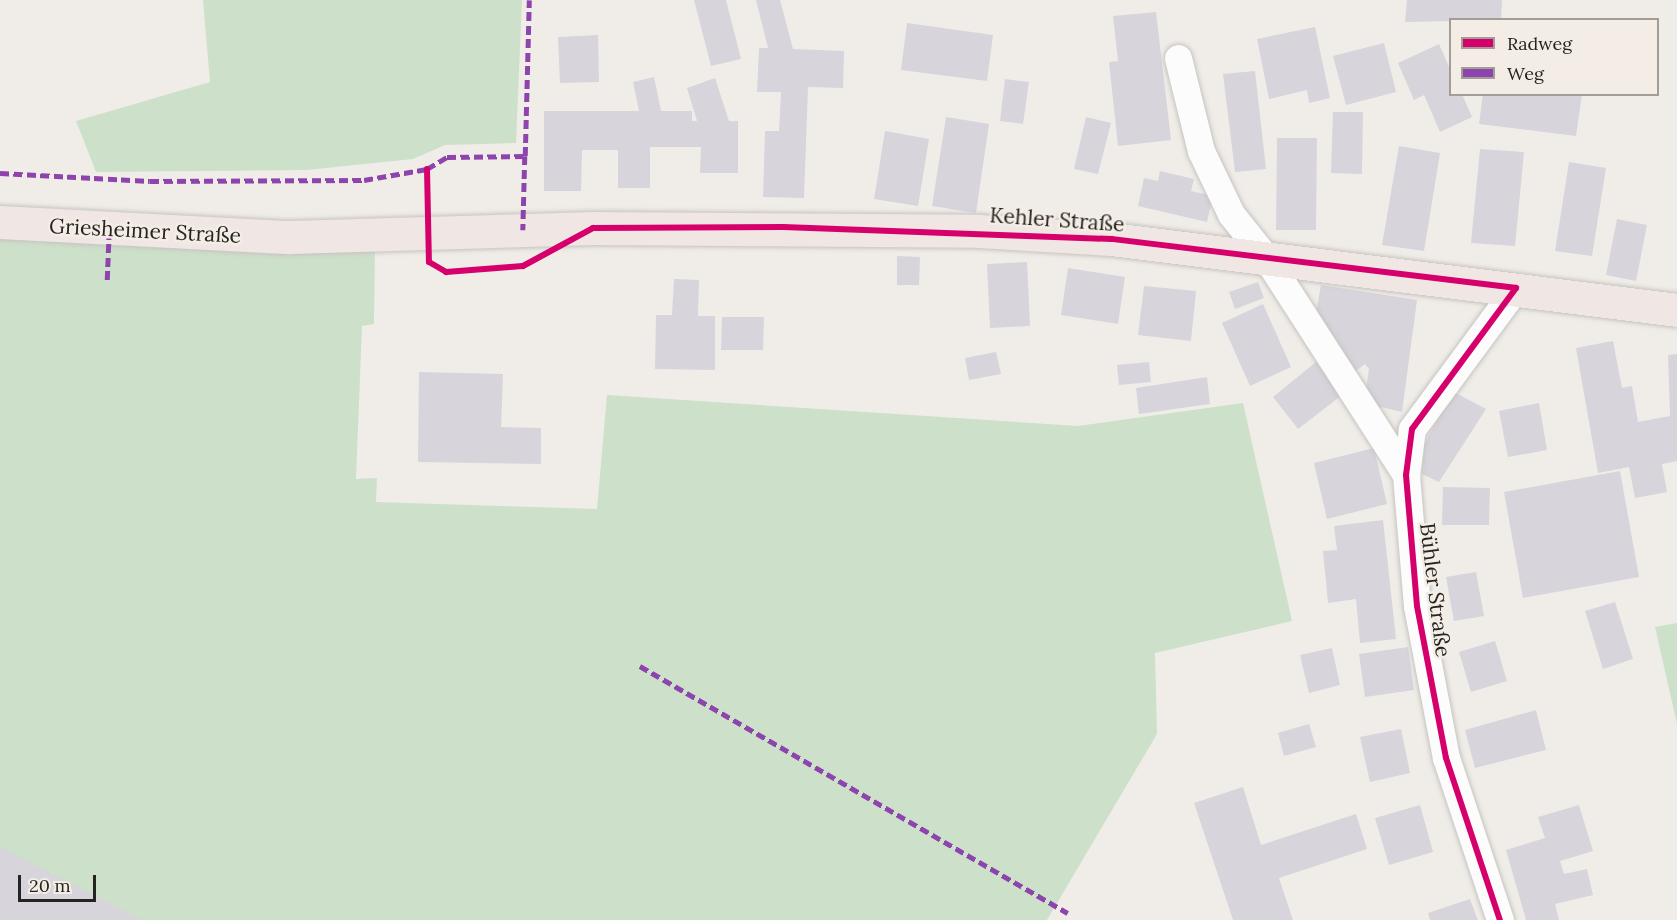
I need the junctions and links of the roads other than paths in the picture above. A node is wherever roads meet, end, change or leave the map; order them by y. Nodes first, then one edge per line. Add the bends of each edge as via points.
1 (1178, 58) dead end
2 (0, 222) edge
3 (290, 237) joint
4 (1267, 259) junction
5 (1516, 288) junction
6 (1677, 310) edge
7 (1406, 475) junction
8 (1500, 920) edge

1 - 4 street via 1201,151 1231,214
2 - 3 main road, Griesheimer Straße
3 - 4 main road, Kehler Straße via 593,228 978,231
4 - 5 main road, Kehler Straße
4 - 7 street
5 - 6 main road, Kehler Straße
5 - 7 street, Bühler Straße via 1412,429
7 - 8 street, Bühler Straße via 1417,606 1446,758

